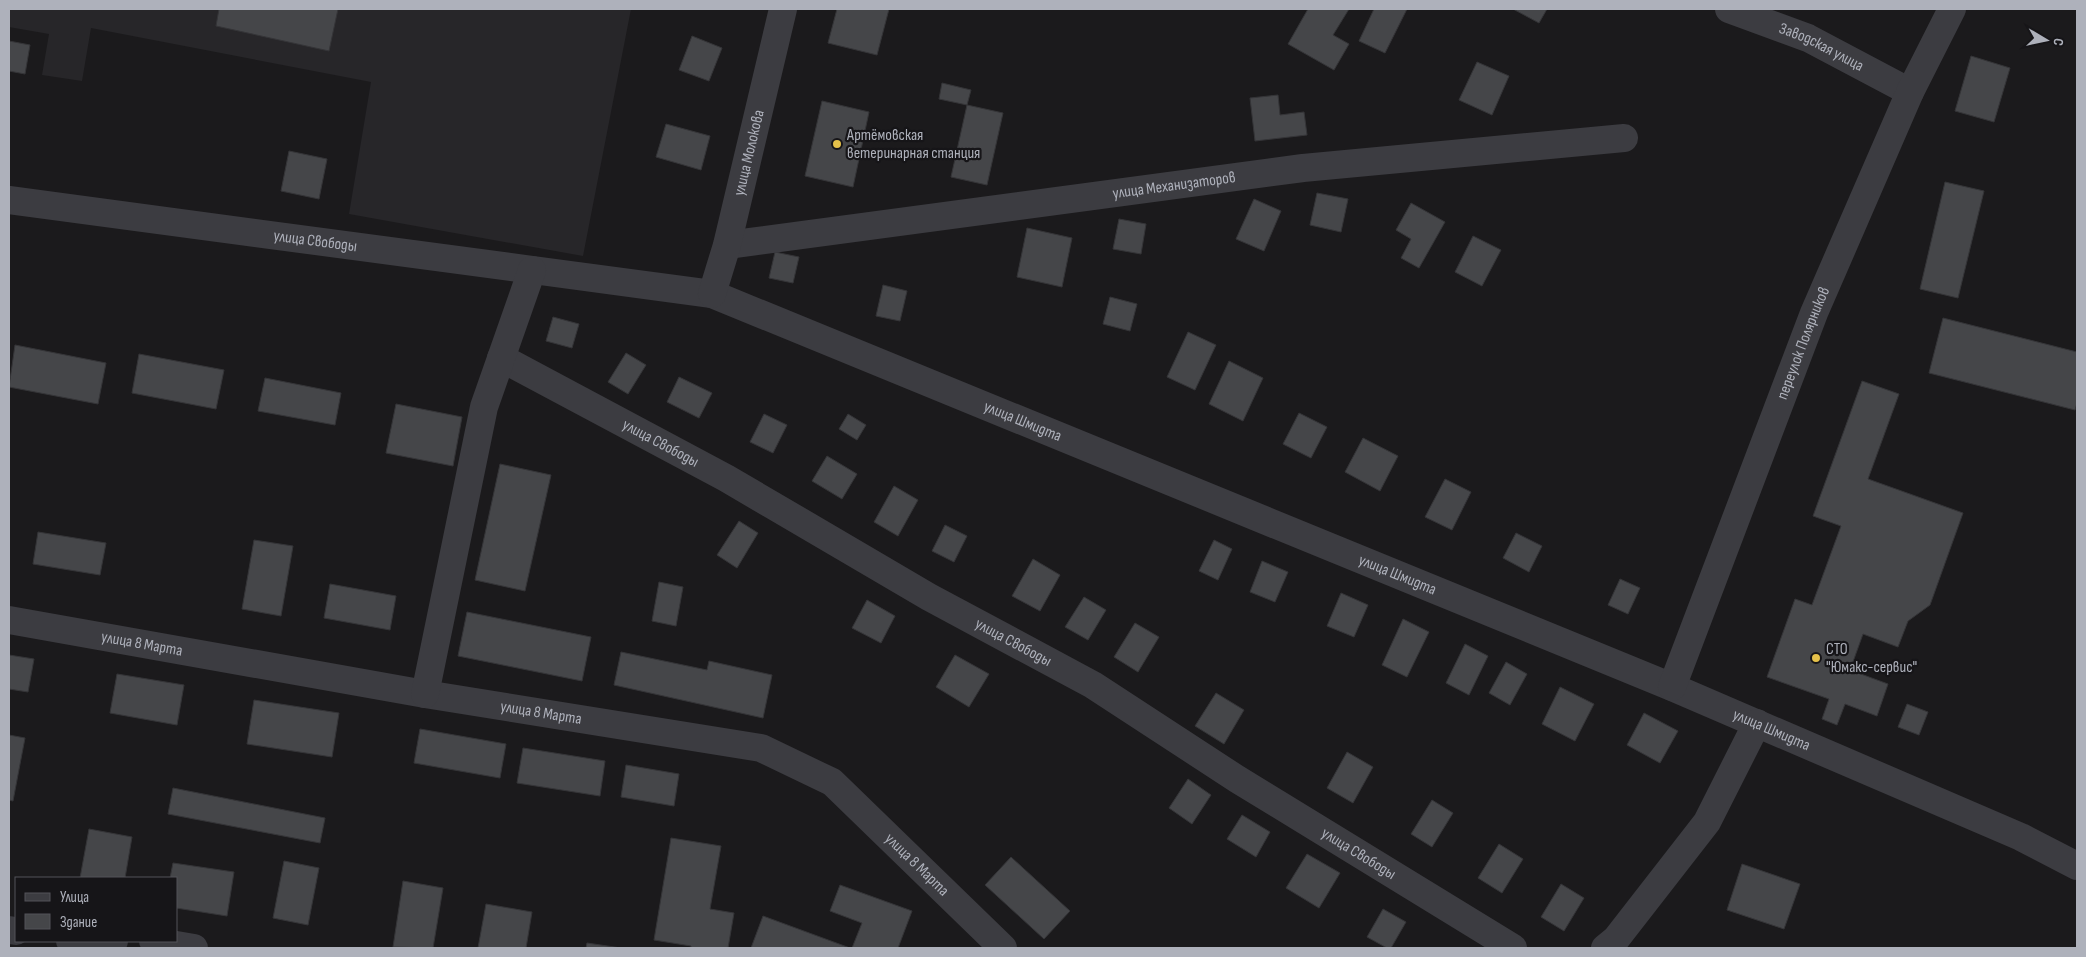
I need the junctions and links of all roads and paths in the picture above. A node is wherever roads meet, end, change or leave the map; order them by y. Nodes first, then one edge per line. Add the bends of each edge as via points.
1 (783, 9) edge
2 (1729, 9) edge
3 (1952, 9) edge
4 (1910, 92) junction
5 (1624, 138) dead end
6 (9, 200) edge
7 (727, 245) junction
8 (532, 270) junction
9 (712, 294) junction
10 (501, 358) junction
11 (9, 620) edge
12 (1672, 687) junction
13 (425, 694) junction
14 (1757, 723) junction
15 (2077, 866) edge
16 (76, 942) edge
17 (113, 942) edge
18 (158, 942) edge
19 (194, 948) edge
20 (1003, 948) edge
21 (1513, 948) edge
22 (1605, 948) edge

1 - 7 street, улица Молокова
2 - 4 street, Заводская улица via 1808,38
3 - 4 street, переулок Полярников
4 - 12 street, переулок Полярников via 1814,313
5 - 7 street, улица Механизаторов via 1304,168
6 - 8 street, улица Свободы
7 - 9 street, улица Молокова
8 - 9 street, улица Свободы
8 - 10 street
9 - 12 street, улица Шмидта
10 - 13 street via 484,406
10 - 21 street, улица Свободы via 726,478 929,597 1093,685 1237,779
11 - 13 street, улица 8 Марта
12 - 14 street, улица Шмидта
13 - 20 street, улица 8 Марта via 761,748 832,782
14 - 15 street, улица Шмидта via 2021,837
14 - 22 street via 1707,822 1616,939
16 - 17 street via 107,947
18 - 19 street

